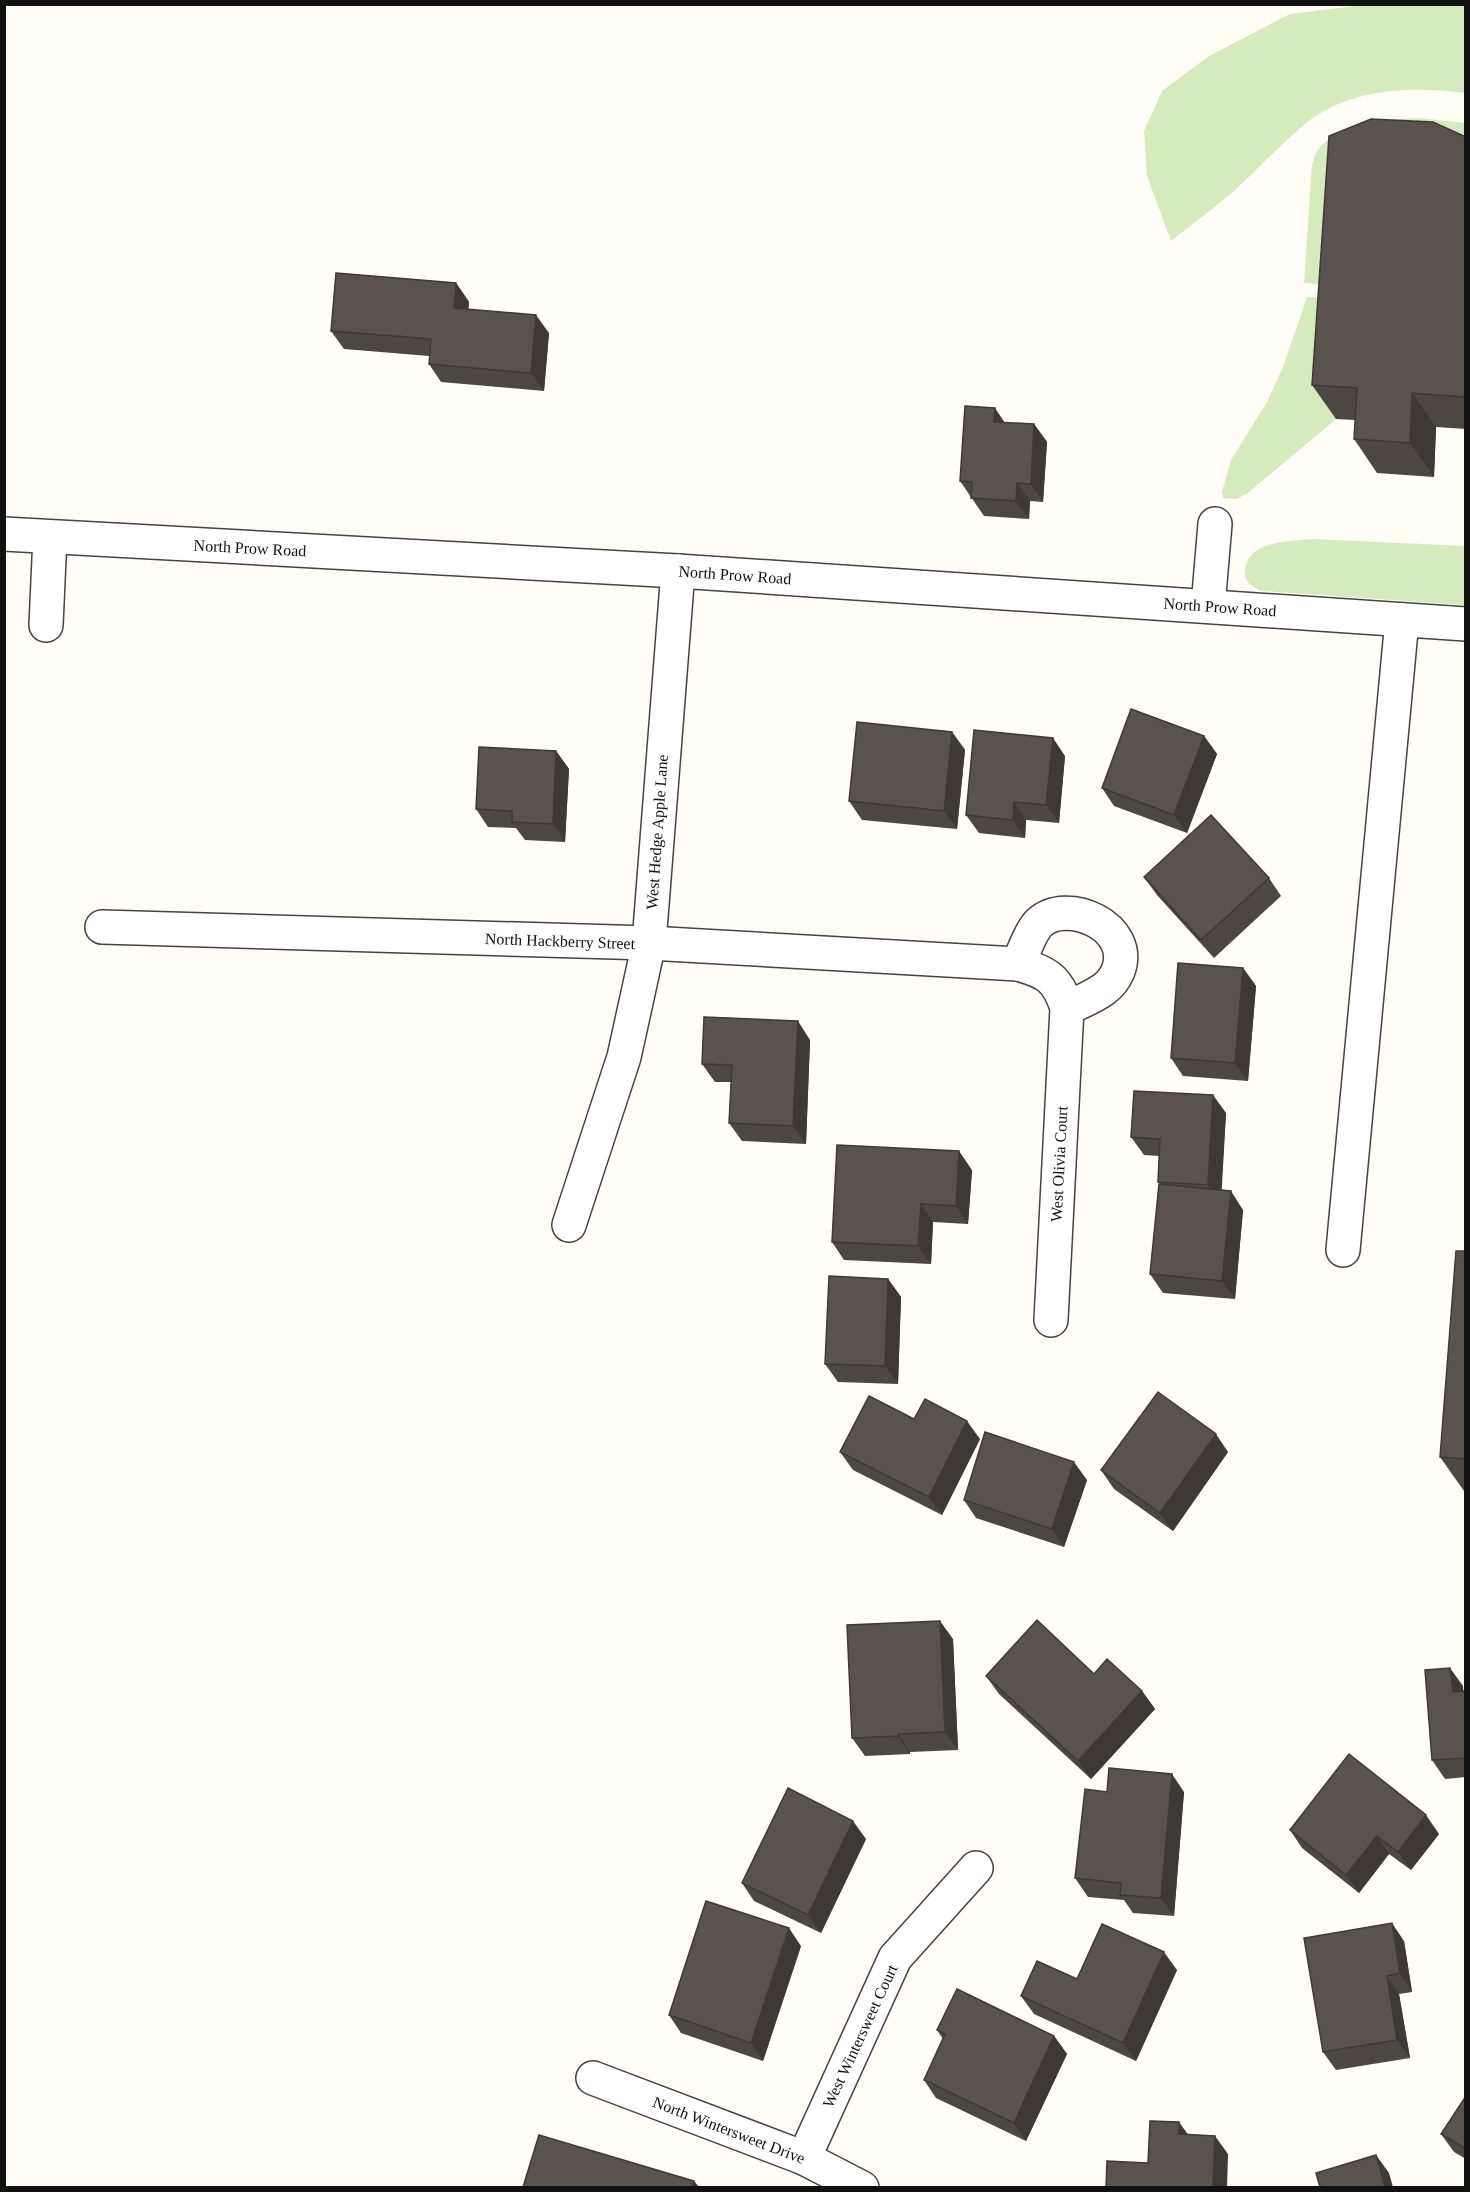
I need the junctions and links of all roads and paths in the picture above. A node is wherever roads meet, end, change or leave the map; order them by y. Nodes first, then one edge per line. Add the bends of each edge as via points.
1 (1215, 524) dead end
2 (4, 534) edge
3 (50, 537) junction
4 (678, 571) junction
5 (1208, 606) junction
6 (1402, 620) junction
7 (1466, 624) edge
8 (46, 625) dead end
9 (102, 927) dead end
10 (649, 943) junction
11 (1018, 964) junction
12 (1067, 1008) junction
13 (569, 1225) dead end
14 (1343, 1250) dead end
15 (1051, 1320) dead end
16 (976, 1868) dead end
17 (593, 2078) dead end
18 (804, 2158) junction
19 (862, 2187) edge

1 - 5 street
2 - 3 street, North Prow Road
3 - 4 street, North Prow Road
3 - 8 street
4 - 5 street, North Prow Road
4 - 10 street, West Hedge Apple Lane
5 - 6 street, North Prow Road
6 - 7 street, North Prow Road
6 - 14 street
9 - 10 street, North Hackberry Street
10 - 11 street, North Hackberry Street
10 - 13 street, West Hedge Apple Lane via 624,1057
11 - 12 street, North Hackberry Street via 1052,978
11 - 12 street via 1038,924 1050,916 1079,914 1110,930 1121,945 1114,979 1105,989
12 - 15 street, West Olivia Court
16 - 18 street, West Wintersweet Court via 895,1959
17 - 18 street, North Wintersweet Drive
18 - 19 street, North Wintersweet Drive

